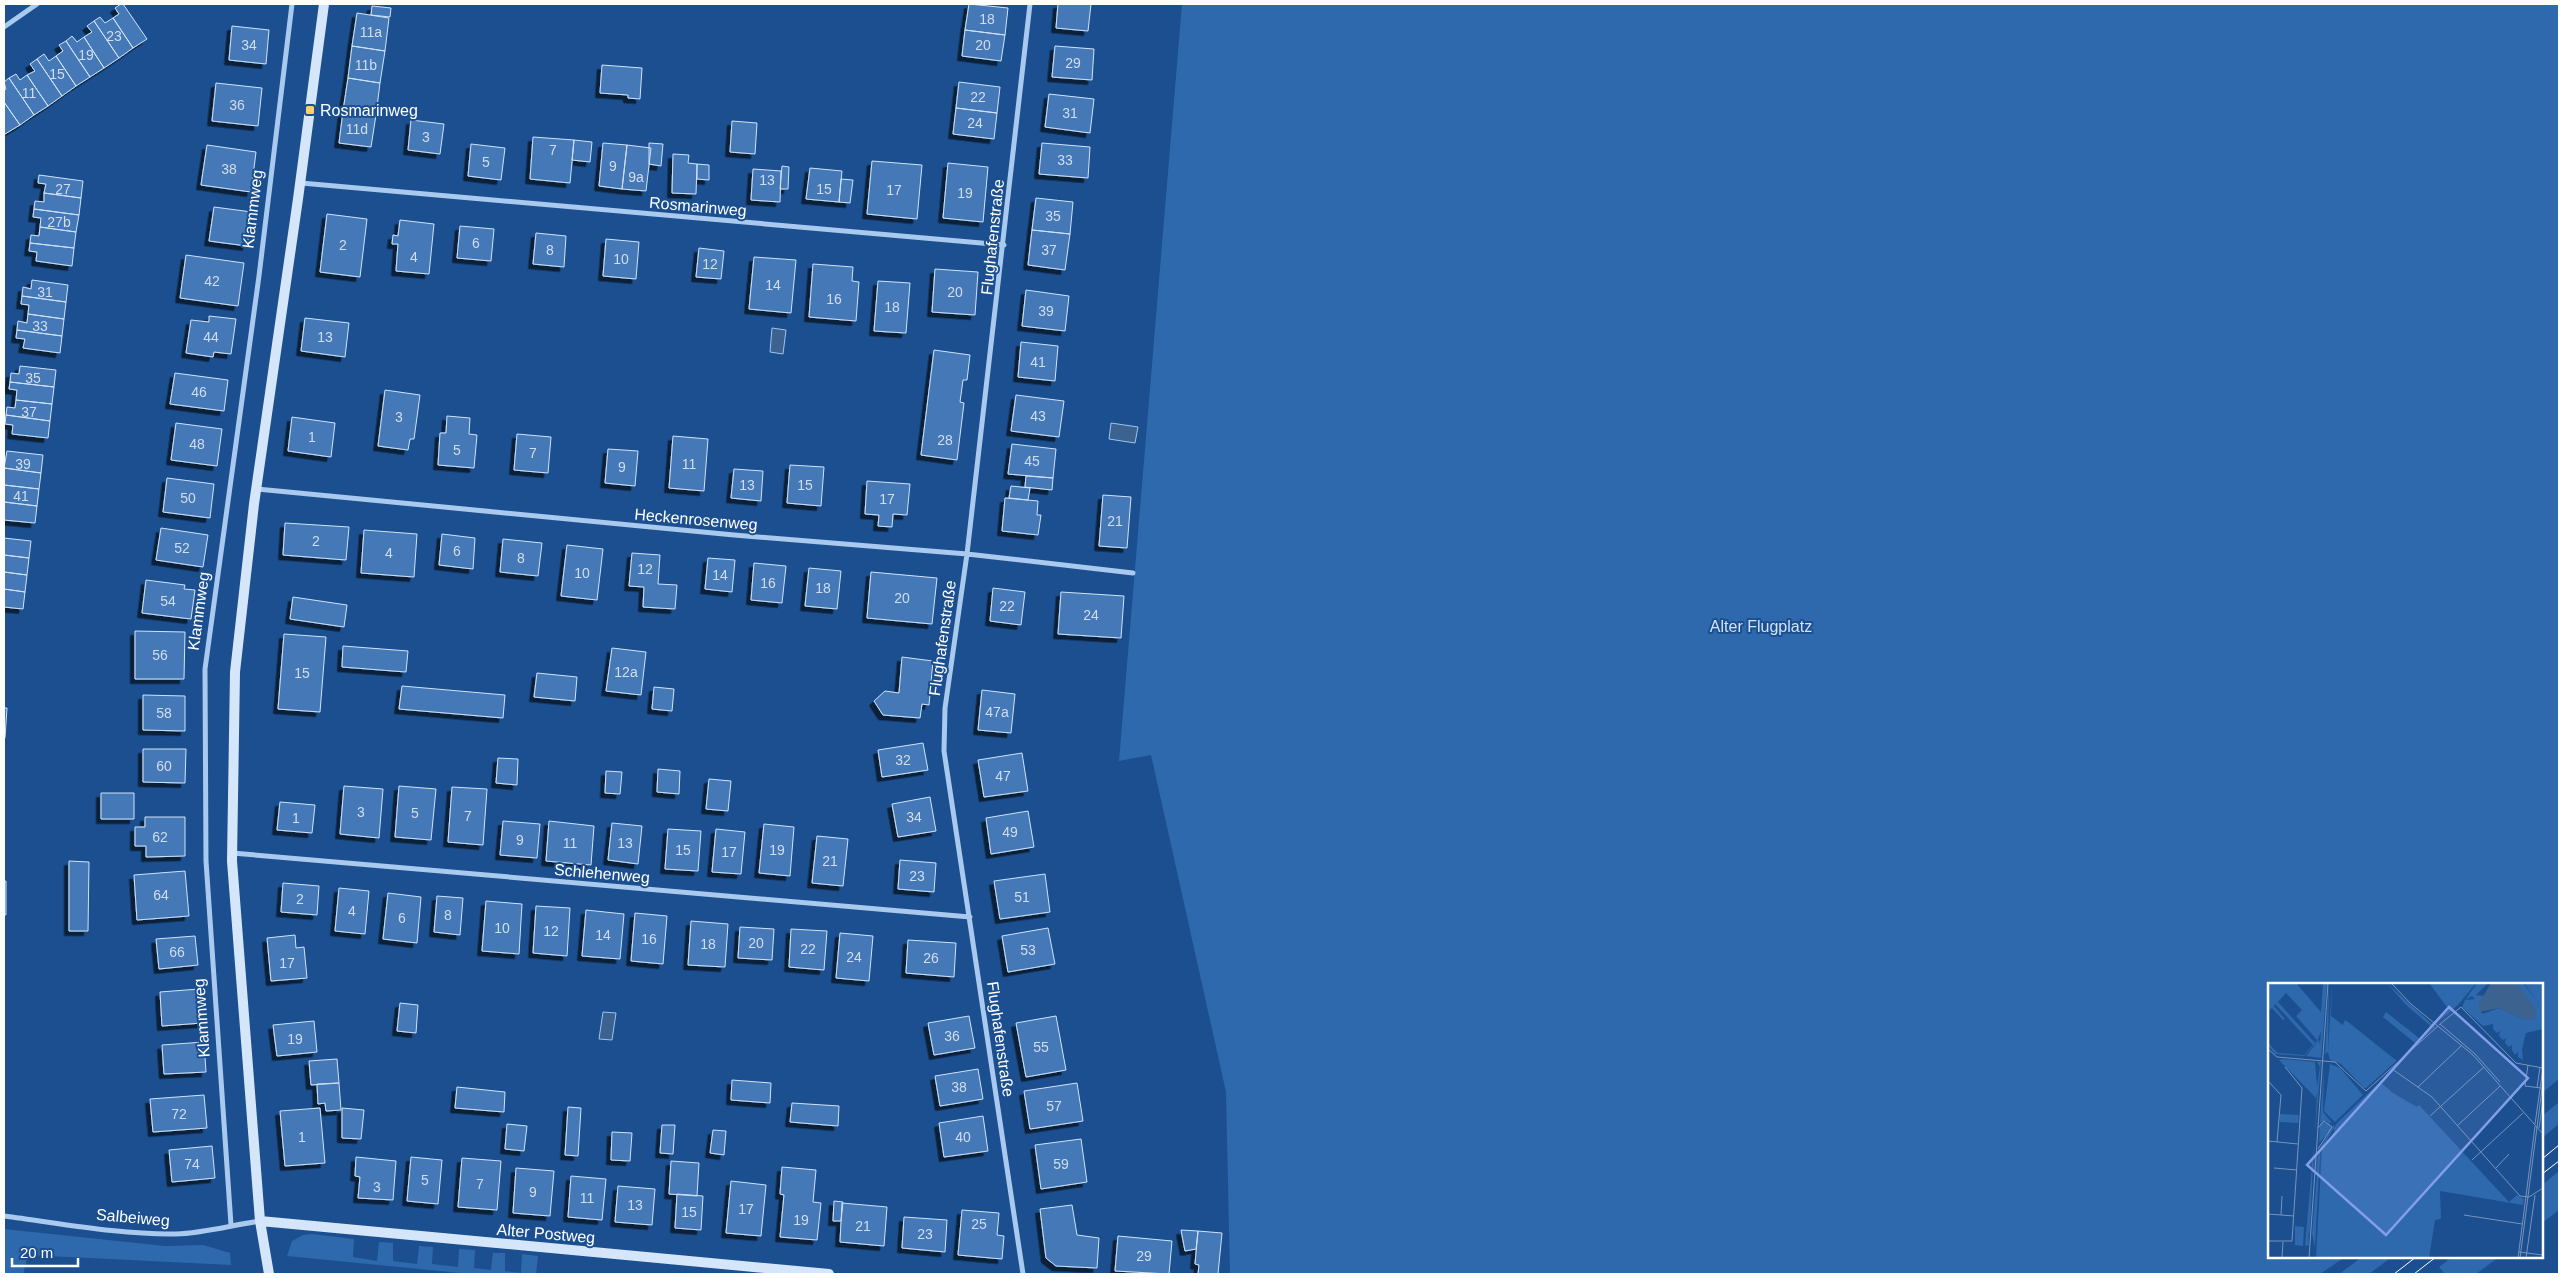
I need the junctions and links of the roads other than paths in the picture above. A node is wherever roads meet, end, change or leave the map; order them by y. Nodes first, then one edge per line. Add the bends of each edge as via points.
1 (37, 4) edge
2 (292, 4) edge
3 (324, 4) edge
4 (1030, 4) edge
5 (4, 26) edge
6 (301, 183) junction
7 (1004, 245) junction
8 (257, 489) junction
9 (967, 554) junction
10 (1133, 573) dead end
11 (232, 853) junction
12 (970, 917) junction
13 (4, 1216) edge
14 (260, 1221) junction
15 (231, 1225) junction
16 (269, 1274) edge
17 (829, 1274) edge
18 (1023, 1274) edge

1 - 5 street
2 - 15 street, Klammweg via 259,276 205,669 206,869
3 - 6 main road
4 - 7 street, Flughafenstraße
6 - 7 street, Rosmarinweg
6 - 8 main road
7 - 9 street, Flughafenstraße
8 - 9 street, Heckenrosenweg
8 - 11 main road via 235,672
9 - 10 street, Heckenrosenweg
9 - 12 street, Flughafenstraße via 945,708 944,750
11 - 12 street, Schlehenweg
11 - 14 main road
12 - 18 street, Flughafenstraße
13 - 15 street, Salbeiweg via 147,1233 199,1232
14 - 15 street, Salbeiweg
14 - 16 main road
14 - 17 main road, Alter Postweg

